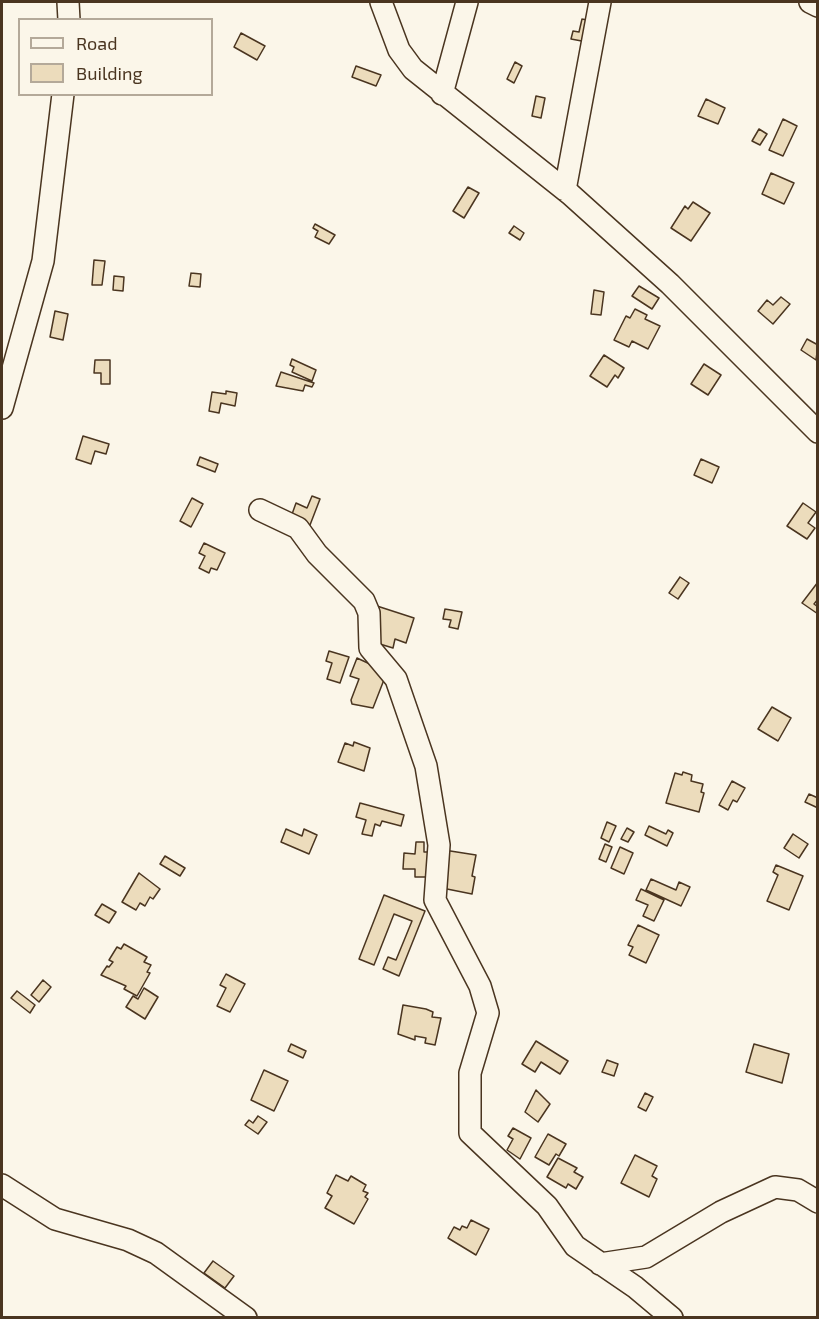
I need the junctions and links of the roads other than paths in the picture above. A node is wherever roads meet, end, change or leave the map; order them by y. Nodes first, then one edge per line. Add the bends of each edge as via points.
1 (68, 2) edge
2 (381, 2) edge
3 (467, 2) edge
4 (600, 2) edge
5 (810, 2) edge
6 (818, 6) edge
7 (69, 18) edge
8 (442, 94) junction
9 (63, 96) edge
10 (565, 190) junction
11 (2, 408) edge
12 (818, 432) edge
13 (260, 510) dead end
14 (2, 1185) edge
15 (818, 1202) edge
16 (600, 1264) junction
17 (246, 1317) edge
18 (672, 1317) edge

1 - 7 street
2 - 8 street via 405,60
3 - 8 street
4 - 10 street
5 - 6 street
8 - 10 street
9 - 11 street via 43,261
10 - 12 street via 670,284
13 - 16 street via 298,528 317,554 364,601 369,613 370,648 396,679 419,744 439,845 435,900 480,986 488,1013 470,1073 470,1133 547,1206 575,1246
14 - 17 street via 55,1219 128,1240 156,1253
15 - 16 street via 798,1190 775,1187 722,1212 646,1257
16 - 18 street

